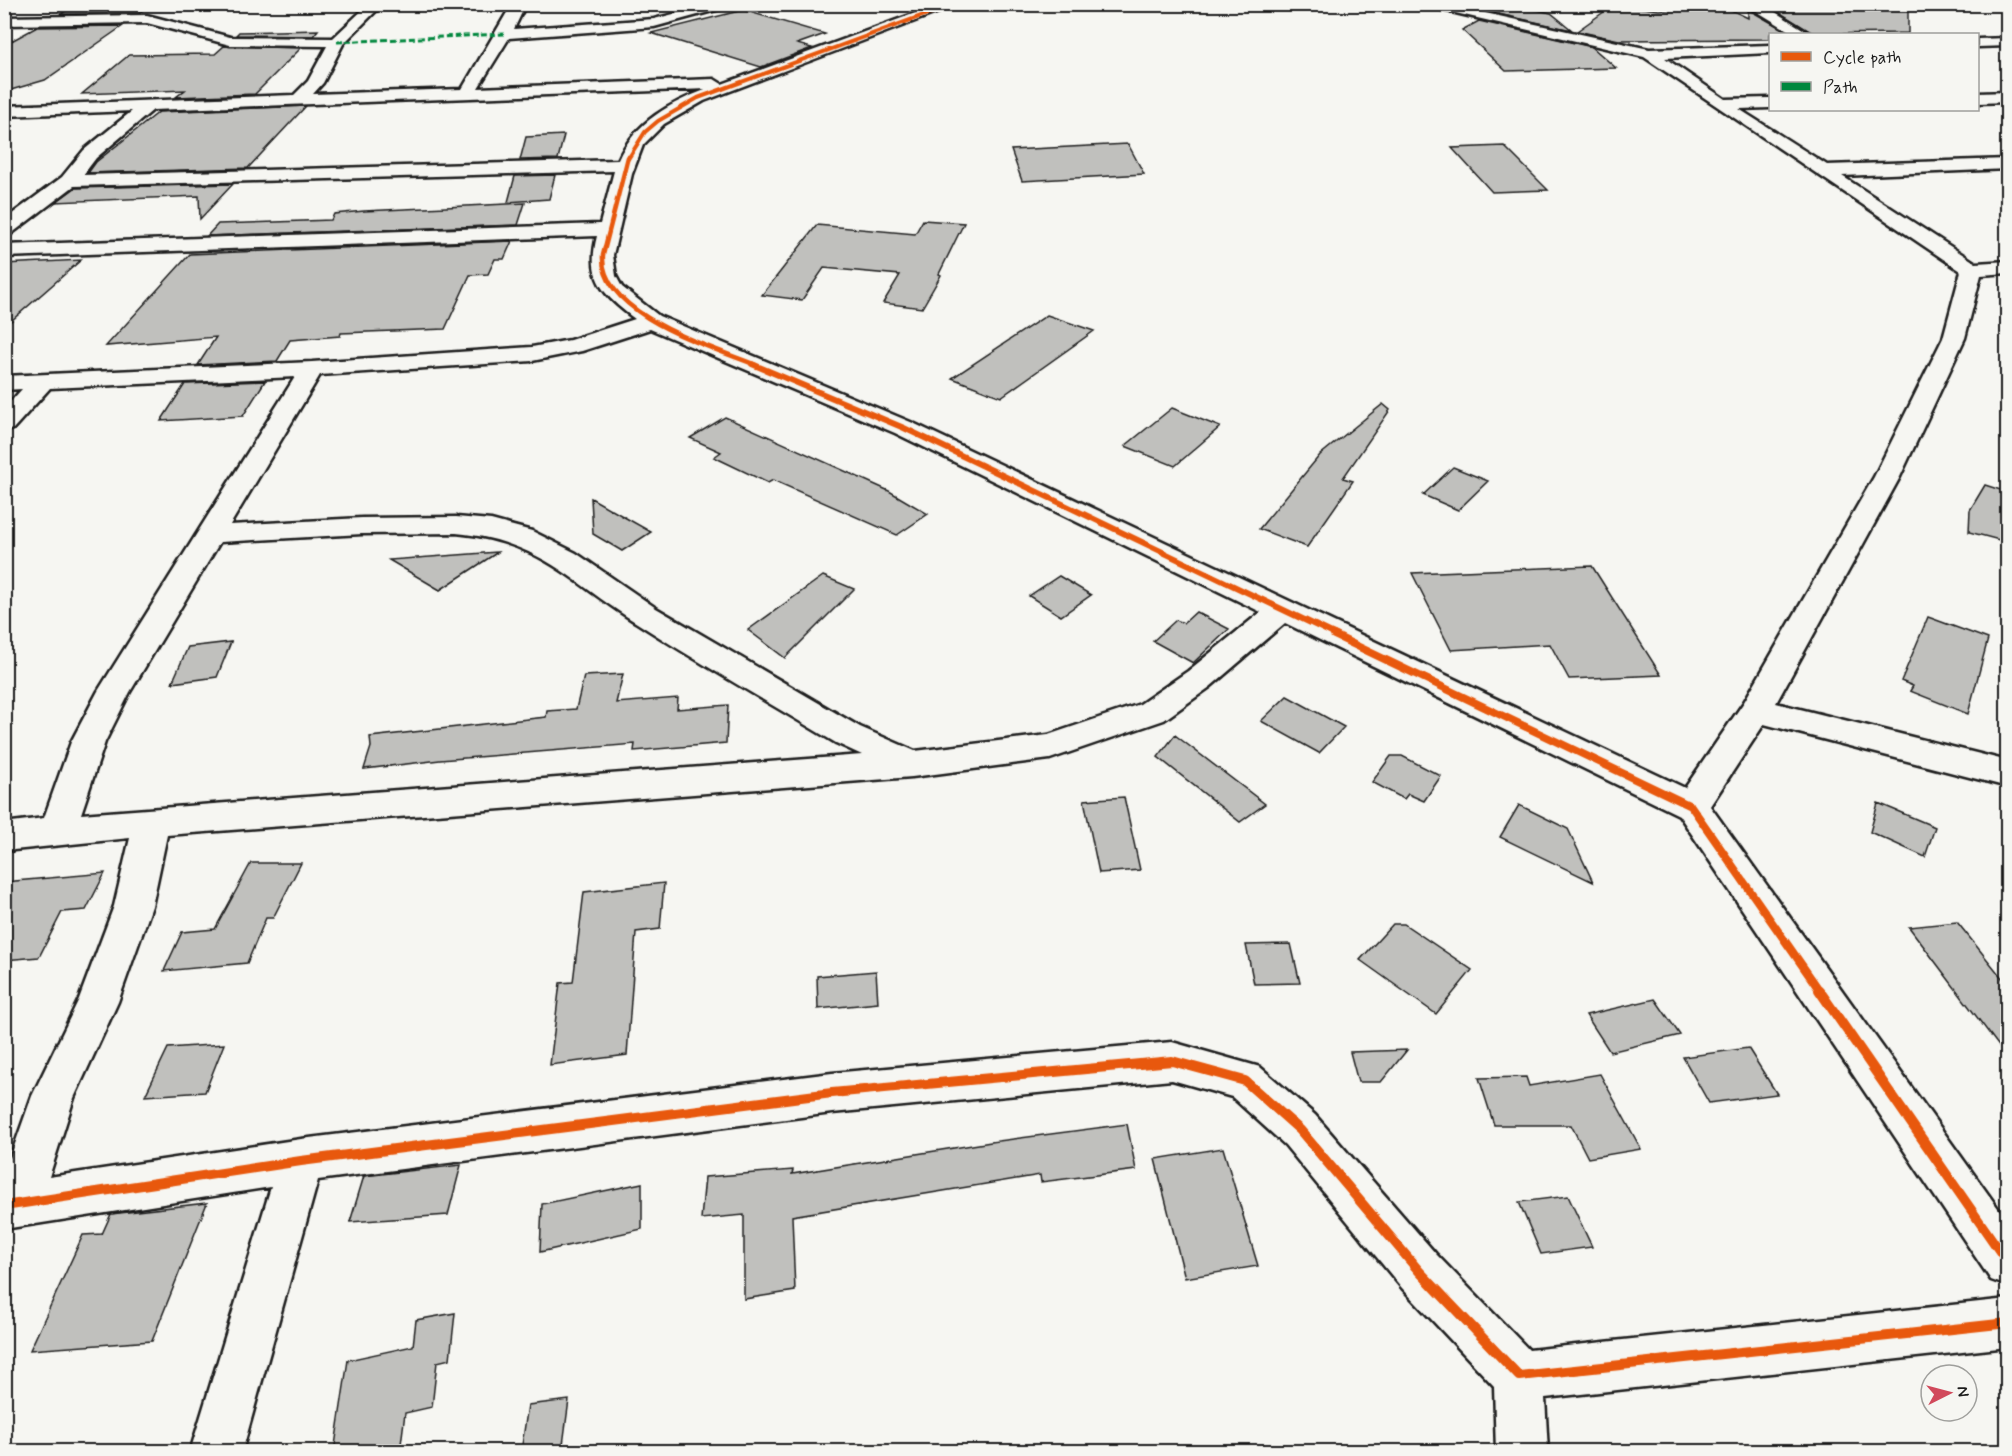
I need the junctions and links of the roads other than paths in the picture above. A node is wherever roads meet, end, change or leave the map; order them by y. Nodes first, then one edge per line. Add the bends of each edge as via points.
1 (12, 4) edge
2 (377, 4) edge
3 (519, 4) edge
4 (732, 4) edge
5 (954, 4) edge
6 (1423, 4) edge
7 (1751, 4) edge
8 (4, 9) edge
9 (4, 21) edge
10 (1802, 33) edge
11 (504, 34) junction
12 (337, 42) junction
13 (2007, 42) edge
14 (1979, 43) edge
15 (1769, 49) edge
16 (1649, 54) junction
17 (742, 83) junction
18 (466, 93) junction
19 (2007, 97) edge
20 (1979, 98) edge
21 (299, 99) junction
22 (1769, 103) edge
23 (151, 104) junction
24 (1721, 104) junction
25 (4, 111) edge
26 (2007, 164) edge
27 (624, 165) junction
28 (1822, 171) junction
29 (69, 181) junction
30 (4, 230) edge
31 (609, 230) junction
32 (4, 251) edge
33 (2007, 267) edge
34 (1972, 269) junction
35 (651, 321) junction
36 (312, 369) junction
37 (43, 381) junction
38 (4, 383) edge
39 (4, 424) edge
40 (211, 534) junction
41 (1281, 612) junction
42 (1756, 710) junction
43 (912, 764) junction
44 (2007, 774) edge
45 (1691, 806) junction
46 (151, 825) junction
47 (58, 830) junction
48 (4, 837) edge
49 (301, 1161) junction
50 (11, 1206) edge
51 (2007, 1263) edge
52 (2007, 1323) edge
53 (1519, 1376) junction
54 (216, 1452) edge
55 (1522, 1452) edge

1 - 8 street
2 - 12 street
3 - 11 street
4 - 11 street via 654,23
5 - 17 street
6 - 16 street
7 - 10 street
9 - 12 street via 195,22 244,42
11 - 18 street
12 - 21 street via 315,83
13 - 14 street
15 - 16 street
16 - 24 street
17 - 18 street
17 - 27 street via 664,114 636,140
18 - 21 street
19 - 20 street
21 - 23 street
22 - 24 street
23 - 25 street
23 - 29 street via 90,154
24 - 28 street
26 - 28 street
27 - 29 street
27 - 31 street
28 - 34 street
29 - 30 street
31 - 32 street
31 - 35 street via 603,266 614,292
33 - 34 street
34 - 42 street via 1954,338 1892,466
35 - 36 street via 574,346 532,354
35 - 41 street via 904,428
36 - 37 street
36 - 40 street
37 - 38 street
37 - 39 street
40 - 43 street via 456,525 491,528 522,537 566,559 645,615 848,735
40 - 47 street via 114,691 88,742
41 - 43 street via 1152,712 1050,747
41 - 45 street
42 - 44 street
42 - 45 street
43 - 46 street
45 - 51 street
46 - 47 street
46 - 50 street via 133,906 98,1002 53,1096
47 - 48 street
49 - 50 street
49 - 53 street via 832,1093 1172,1061 1245,1081 1300,1130 1419,1271
49 - 54 street
52 - 53 street
53 - 55 street

